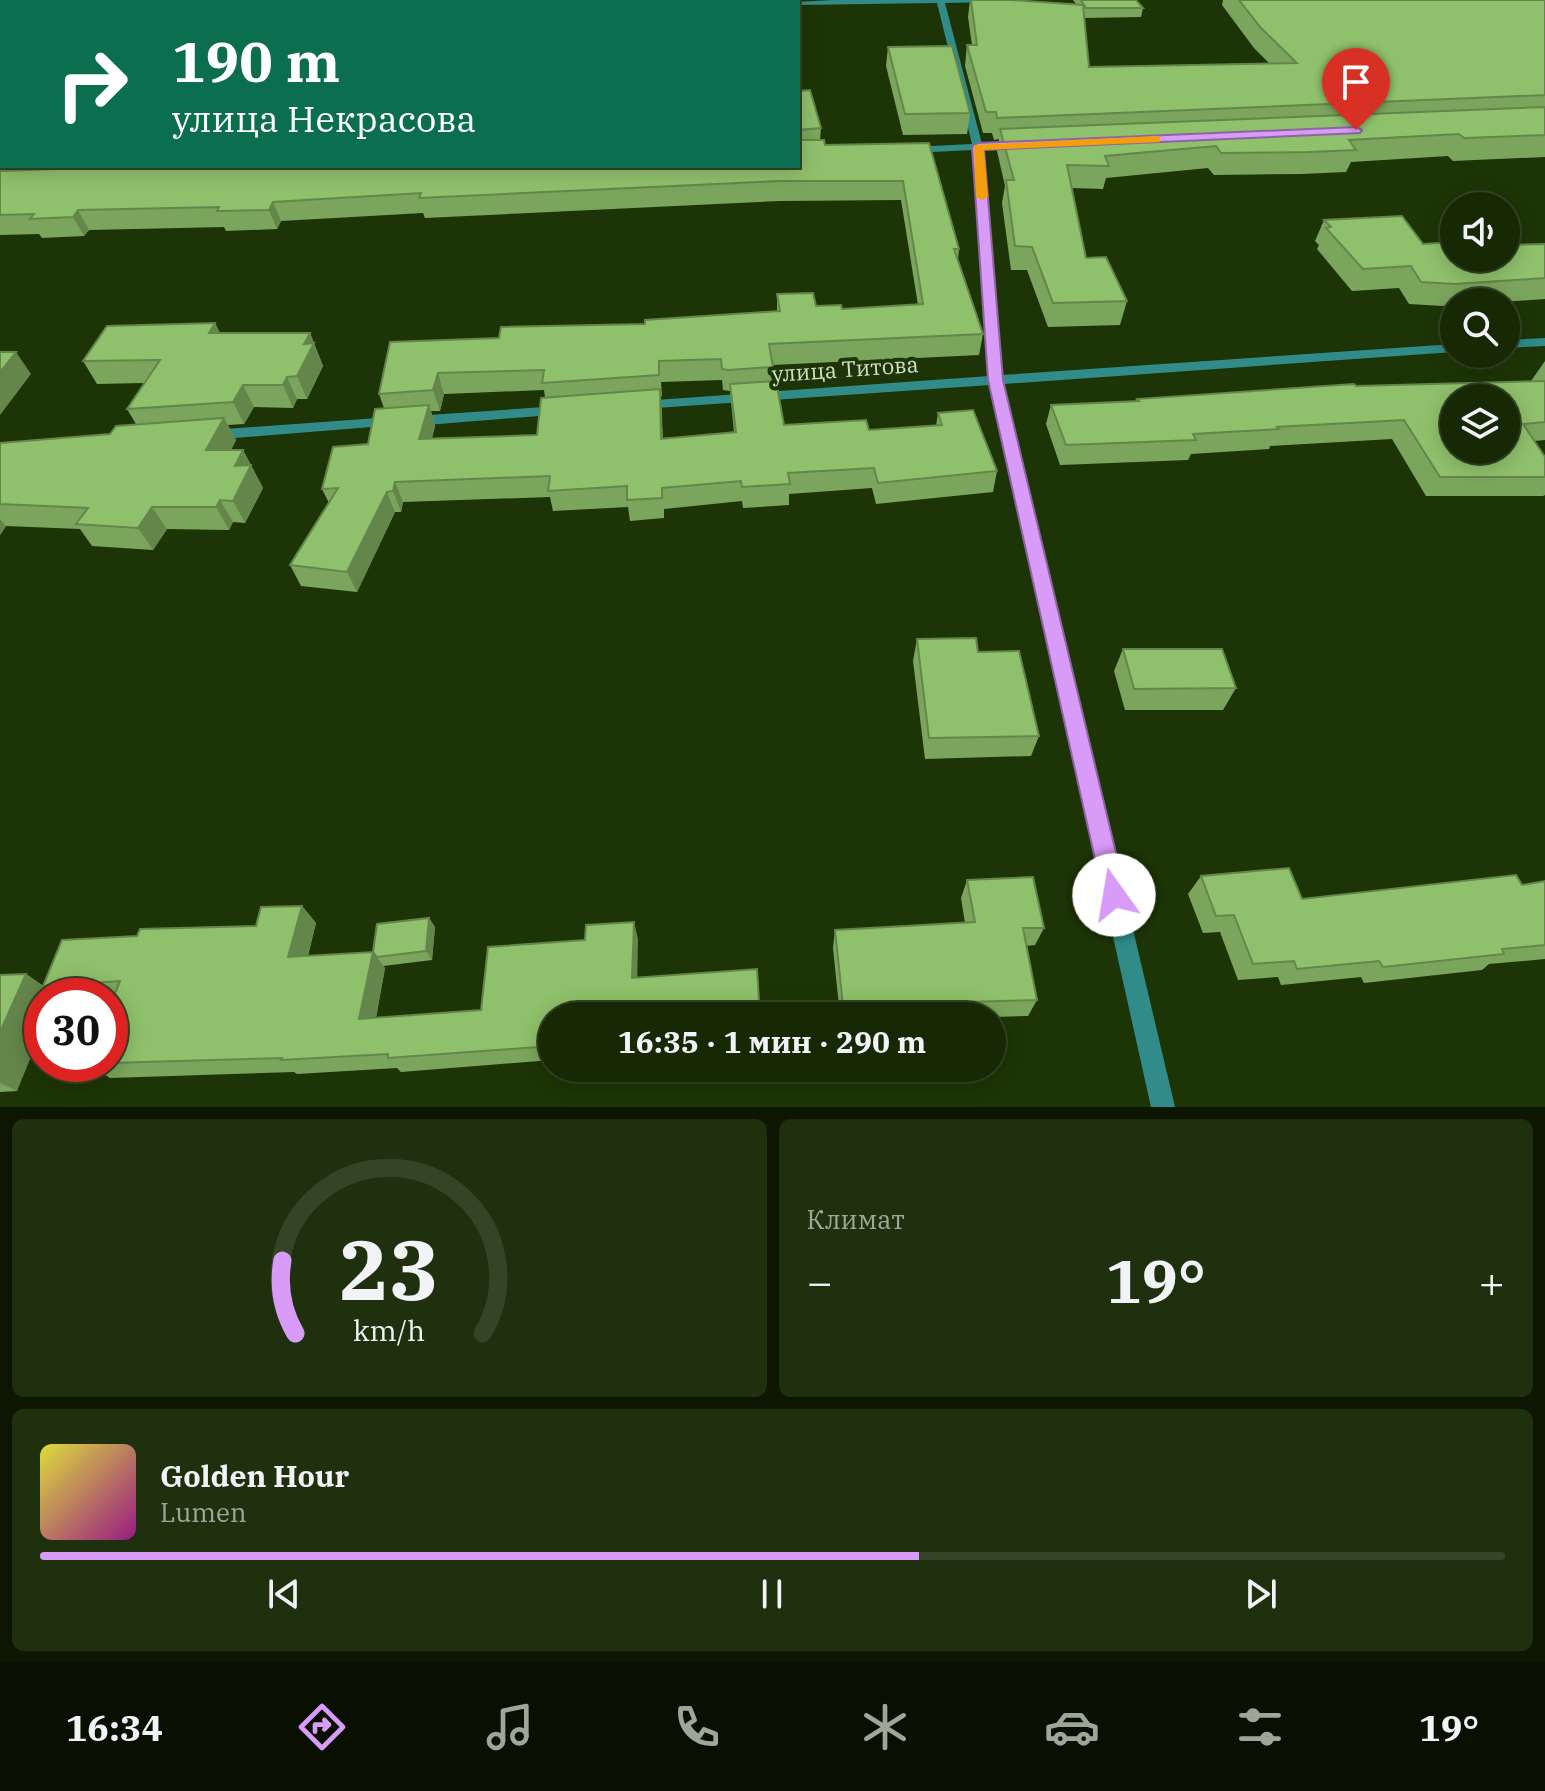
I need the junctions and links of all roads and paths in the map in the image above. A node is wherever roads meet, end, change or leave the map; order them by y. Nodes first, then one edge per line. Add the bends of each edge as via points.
1 (995, 0) edge
2 (941, 2) junction
3 (800, 3) edge
4 (1025, 145) edge
5 (978, 147) junction
6 (903, 150) edge
7 (1545, 342) edge
8 (1520, 343) edge
9 (1440, 349) edge
10 (996, 380) junction
11 (632, 406) edge
12 (569, 410) edge
13 (190, 436) edge
14 (1163, 1107) edge

1 - 2 street
2 - 3 street
2 - 5 street
4 - 5 street
5 - 6 street
5 - 10 street
7 - 8 street
9 - 10 street, улица Титова
10 - 11 street, улица Титова
10 - 14 street
12 - 13 street

